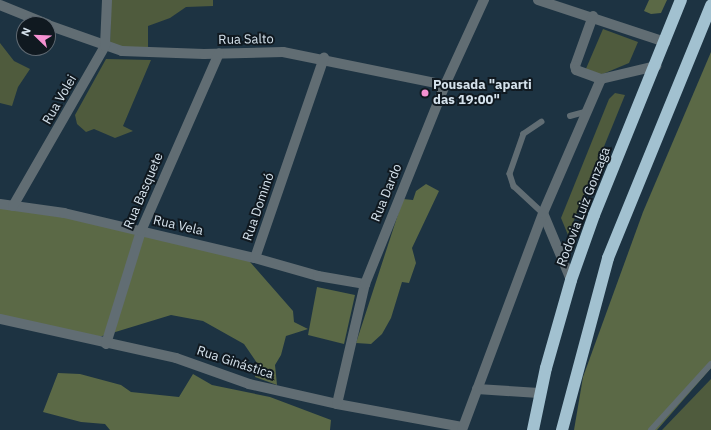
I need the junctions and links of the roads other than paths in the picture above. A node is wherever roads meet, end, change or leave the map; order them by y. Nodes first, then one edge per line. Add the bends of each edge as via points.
1 (107, 0) edge
2 (484, 0) edge
3 (538, 0) edge
4 (681, 0) edge
5 (0, 5) edge
6 (711, 5) edge
7 (27, 16) edge
8 (593, 16) junction
9 (56, 27) edge
10 (665, 42) junction
11 (106, 46) junction
12 (219, 53) junction
13 (324, 58) junction
14 (656, 66) junction
15 (601, 79) junction
16 (445, 85) junction
17 (585, 112) junction
18 (570, 116) dead end
19 (542, 122) dead end
20 (0, 204) edge
21 (13, 206) junction
22 (543, 214) junction
23 (140, 231) junction
24 (255, 258) junction
25 (571, 280) junction
26 (365, 284) junction
27 (0, 319) edge
28 (106, 344) junction
29 (711, 364) edge
30 (477, 389) junction
31 (539, 393) junction
32 (337, 404) junction
33 (462, 429) edge
34 (533, 430) edge
35 (562, 430) edge
36 (652, 430) edge

1 - 11 street, Rua Volei
2 - 16 street, Rua Dardo
3 - 8 street
4 - 10 highway, Rodovia Luiz Gonzaga
5 - 7 street, Rua Salto
6 - 35 highway via 608,258
8 - 10 street
8 - 15 street via 575,66 579,72
9 - 11 street, Rua Salto
10 - 14 highway, Rodovia Luiz Gonzaga
11 - 12 street, Rua Salto via 147,53
11 - 21 street, Rua Volei
12 - 13 street, Rua Salto via 283,52
12 - 23 street, Rua Basquete
13 - 16 street, Rua Salto via 364,70
13 - 24 street, Rua Dominó
14 - 15 street
14 - 25 highway, Rodovia Luiz Gonzaga via 594,215
15 - 17 street
16 - 26 street, Rua Dardo
17 - 18 lane
17 - 22 street
19 - 22 lane via 524,134 510,174 514,186
20 - 21 street, Rua Vela
21 - 23 street, Rua Vela via 64,213
22 - 25 street
22 - 30 street
23 - 24 street, Rua Vela
23 - 28 street, Rua Basquete
24 - 26 street, Rua Dominó via 318,276
25 - 31 highway, Rodovia Luiz Gonzaga
26 - 32 street, Rua Dardo
27 - 28 street, Rua Ginástica
28 - 32 street, Rua Ginástica via 176,358 249,384
29 - 36 lane
30 - 31 street
30 - 33 street
31 - 34 highway, Rodovia Luiz Gonzaga
32 - 33 street, Rua Ginástica

